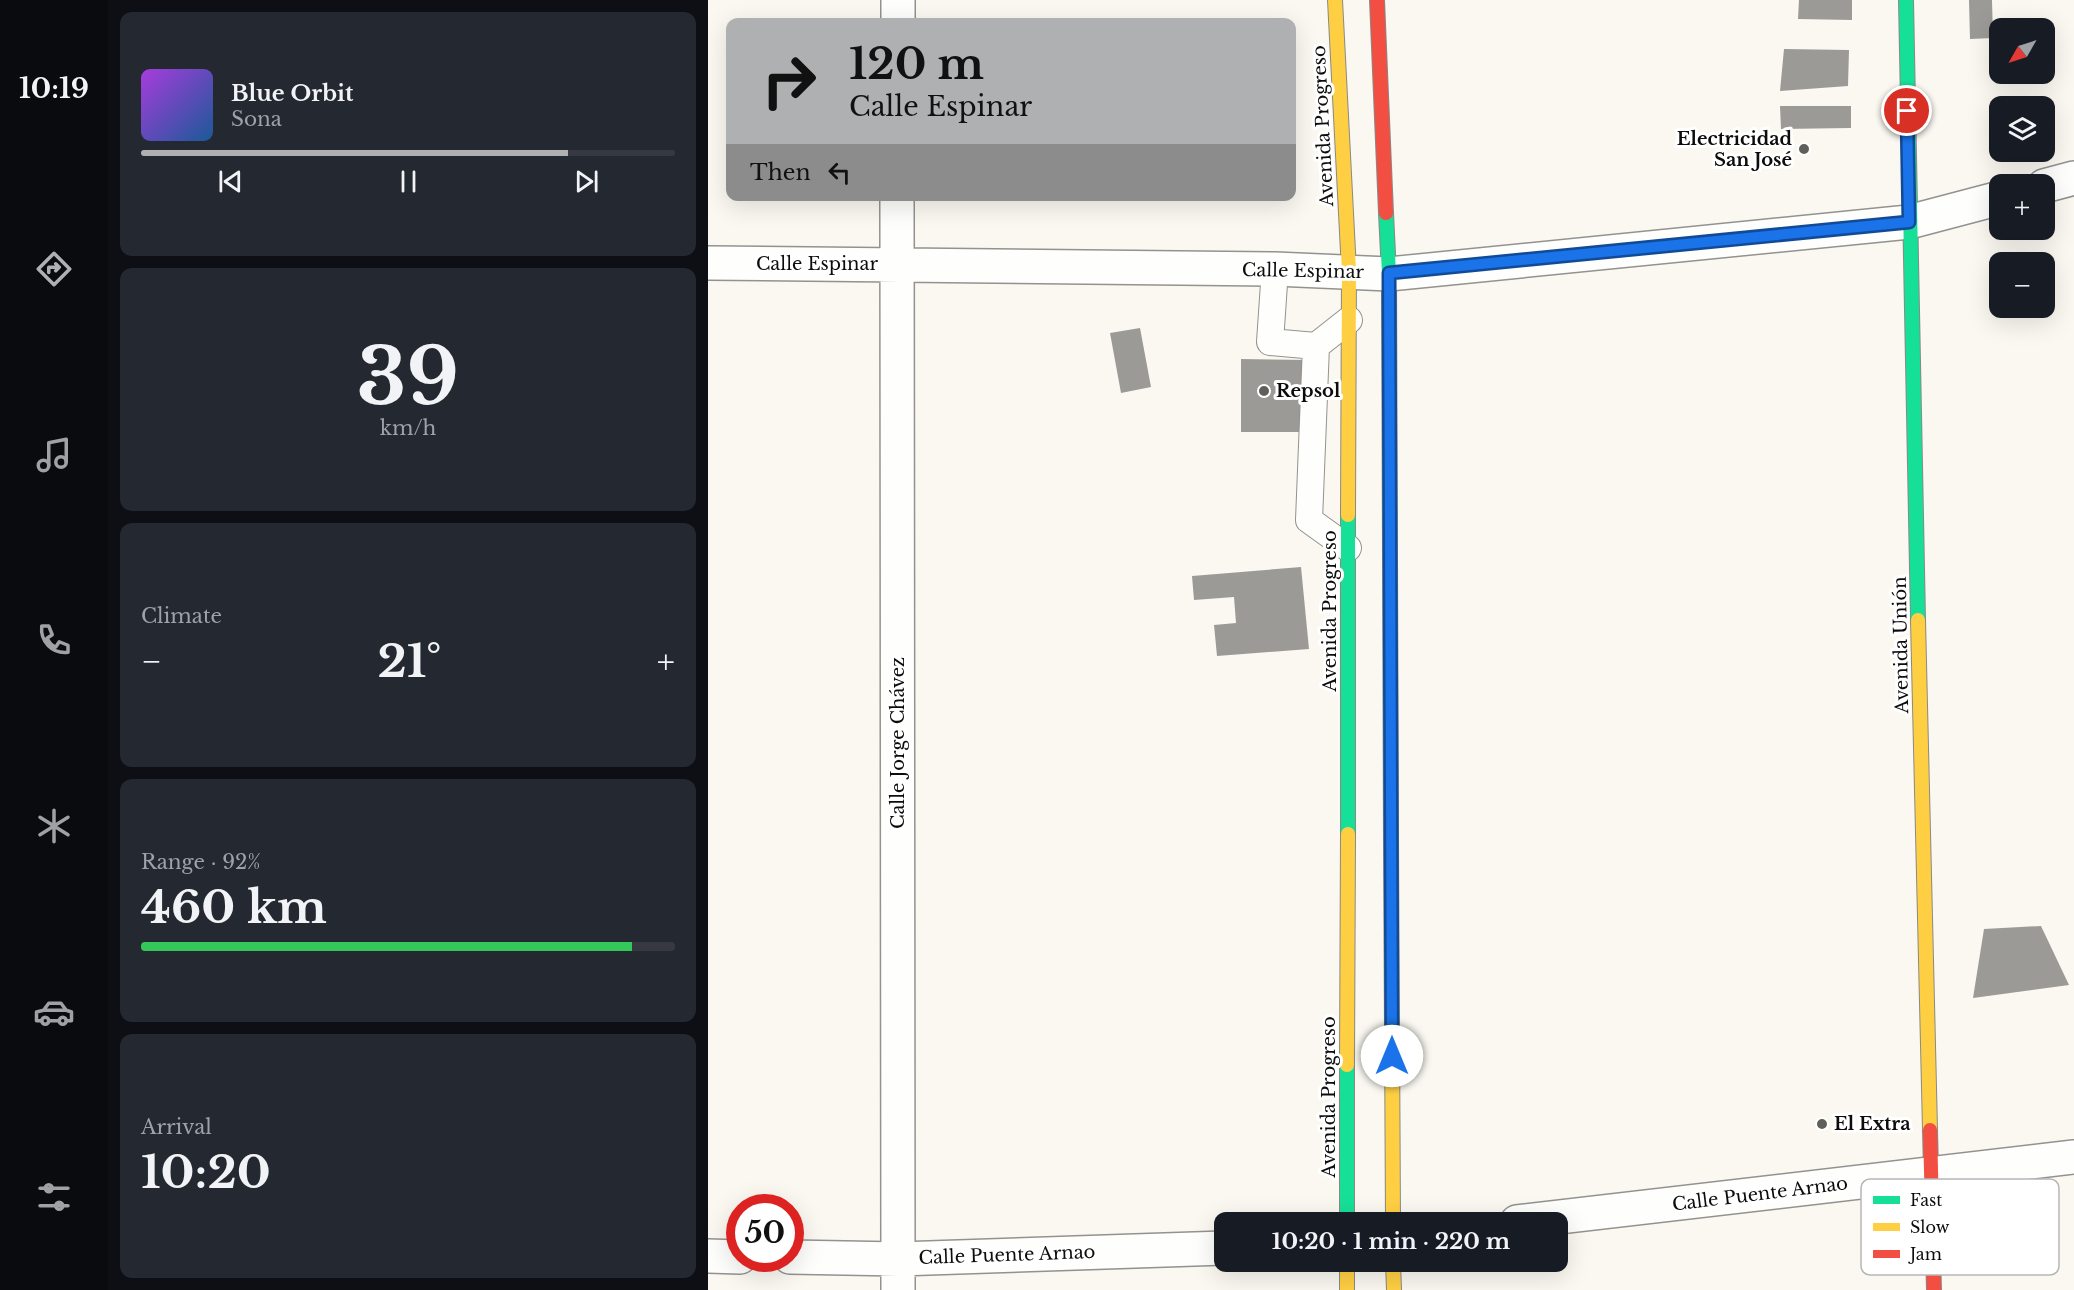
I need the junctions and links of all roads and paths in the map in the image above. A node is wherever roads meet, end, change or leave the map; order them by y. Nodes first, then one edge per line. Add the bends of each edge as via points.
1 (898, 0) edge
2 (1335, 0) edge
3 (1377, 0) edge
4 (1906, 0) edge
5 (898, 18) edge
6 (2074, 178) edge
7 (2055, 183) edge
8 (897, 201) edge
9 (1989, 201) edge
10 (1909, 222) junction
11 (708, 263) edge
12 (897, 264) junction
13 (1275, 269) junction
14 (1349, 271) junction
15 (1389, 273) junction
16 (1349, 320) junction
17 (1316, 346) junction
18 (1348, 549) junction
19 (2074, 1157) edge
20 (1931, 1174) junction
21 (1888, 1179) edge
22 (1931, 1179) edge
23 (1861, 1182) edge
24 (1347, 1212) edge
25 (1392, 1212) edge
26 (1568, 1216) edge
27 (1214, 1249) edge
28 (708, 1256) edge
29 (726, 1257) edge
30 (804, 1259) edge
31 (1347, 1272) edge
32 (1393, 1272) edge
33 (898, 1274) edge
34 (1934, 1275) edge
35 (1347, 1290) edge
36 (1394, 1290) edge
37 (1934, 1290) edge

1 - 5 street
2 - 14 main road, Avenida Progreso
3 - 15 main road
4 - 10 main road, Avenida Unión
6 - 7 street
8 - 12 street, Calle Jorge Chávez
9 - 10 street, Calle Espinar
10 - 15 street, Calle Espinar
10 - 20 main road, Avenida Unión
11 - 12 street, Calle Espinar
12 - 13 street, Calle Espinar
12 - 33 street, Calle Jorge Chávez
13 - 14 street, Calle Espinar
13 - 17 lane via 1270,342
14 - 15 street, Calle Espinar
14 - 16 main road, Avenida Progreso
15 - 25 main road
16 - 17 lane
16 - 18 main road, Avenida Progreso
17 - 18 lane via 1309,520
18 - 24 main road, Avenida Progreso
19 - 20 street, Calle Puente Arnao
20 - 21 street, Calle Puente Arnao
20 - 22 main road, Avenida Unión
23 - 26 street, Calle Puente Arnao
27 - 33 street, Calle Puente Arnao
28 - 29 street
30 - 33 street, Calle Puente Arnao
31 - 35 main road
32 - 36 main road
34 - 37 main road, Avenida Unión

